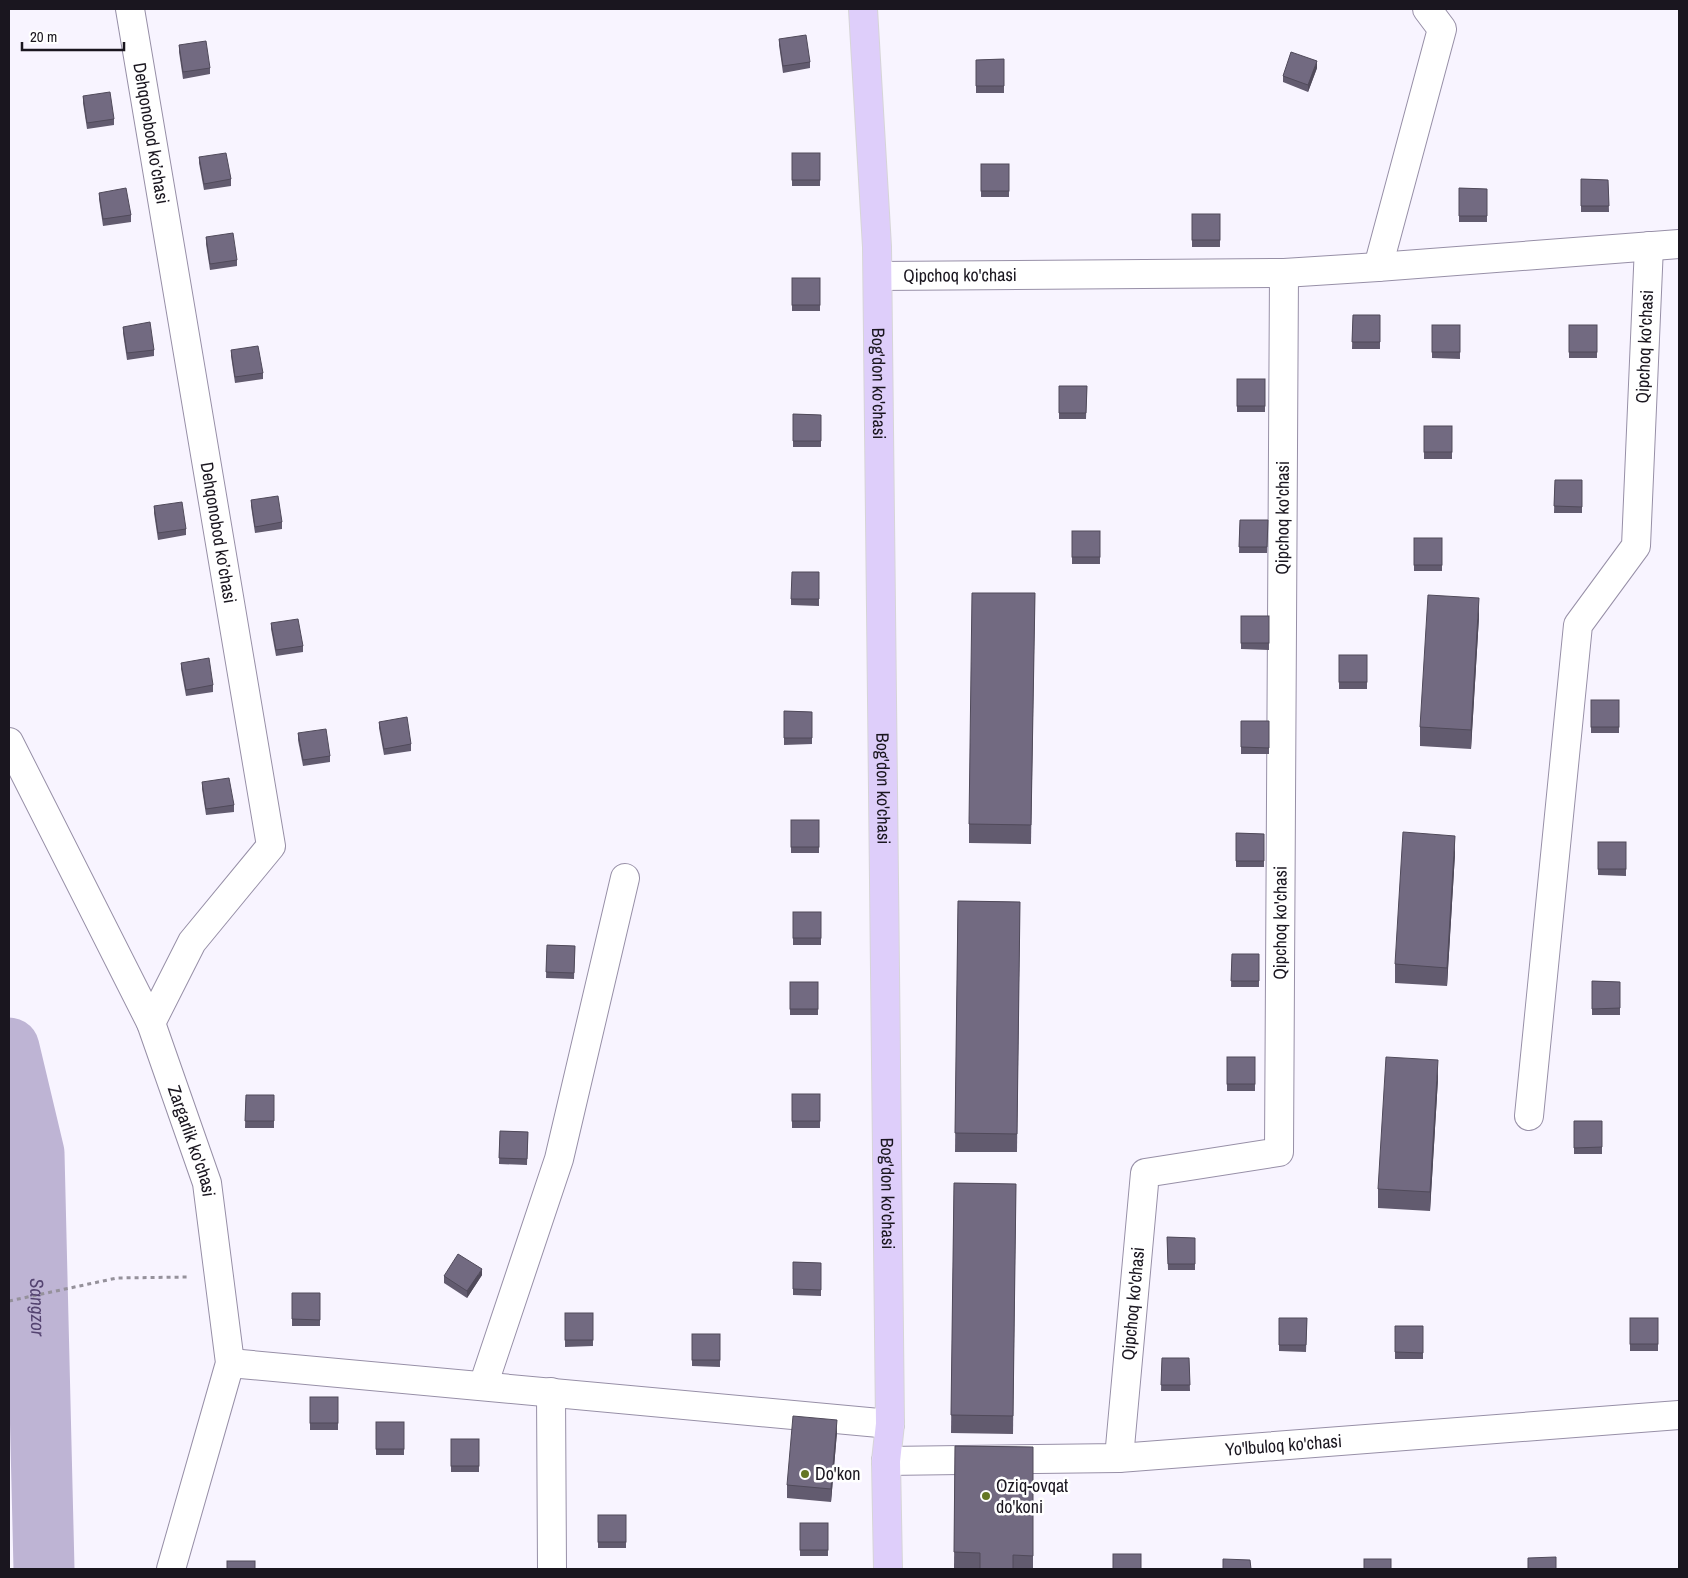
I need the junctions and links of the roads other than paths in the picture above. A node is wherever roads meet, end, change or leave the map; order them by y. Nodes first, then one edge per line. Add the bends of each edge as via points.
1 (130, 9) edge
2 (863, 9) edge
3 (1427, 9) edge
4 (1679, 244) edge
5 (1649, 246) junction
6 (1378, 267) junction
7 (1284, 273) junction
8 (878, 276) junction
9 (9, 742) edge
10 (625, 878) dead end
11 (151, 1023) junction
12 (1528, 1116) dead end
13 (230, 1363) junction
14 (483, 1386) junction
15 (551, 1392) junction
16 (1679, 1415) edge
17 (890, 1424) junction
18 (1119, 1458) junction
19 (886, 1461) junction
20 (171, 1569) edge
21 (552, 1569) edge
22 (888, 1569) edge

1 - 11 street, Dehqonobod ko’chasi via 271,846 192,942
2 - 8 main road, Bog'don ko'chasi
3 - 6 street via 1442,29
4 - 5 street, Qipchoq ko'chasi
5 - 6 street, Qipchoq ko'chasi
5 - 12 street, Qipchoq ko'chasi via 1636,546 1578,625
6 - 7 street, Qipchoq ko'chasi
7 - 8 street, Qipchoq ko'chasi
7 - 18 street, Qipchoq ko'chasi via 1279,1152 1145,1173
8 - 17 main road, Bog'don ko'chasi
9 - 11 street, Zargarlik ko'chasi
10 - 14 street via 559,1159
11 - 13 street, Zargarlik ko'chasi via 207,1183
13 - 14 street
13 - 20 street, Zargarlik ko'chasi
14 - 15 street
15 - 17 street
15 - 21 street
16 - 18 street, Yo'lbuloq ko'chasi
17 - 19 main road, Bog'don ko'chasi
18 - 19 street, Yo'lbuloq ko'chasi
19 - 22 main road, Bog'don ko'chasi

